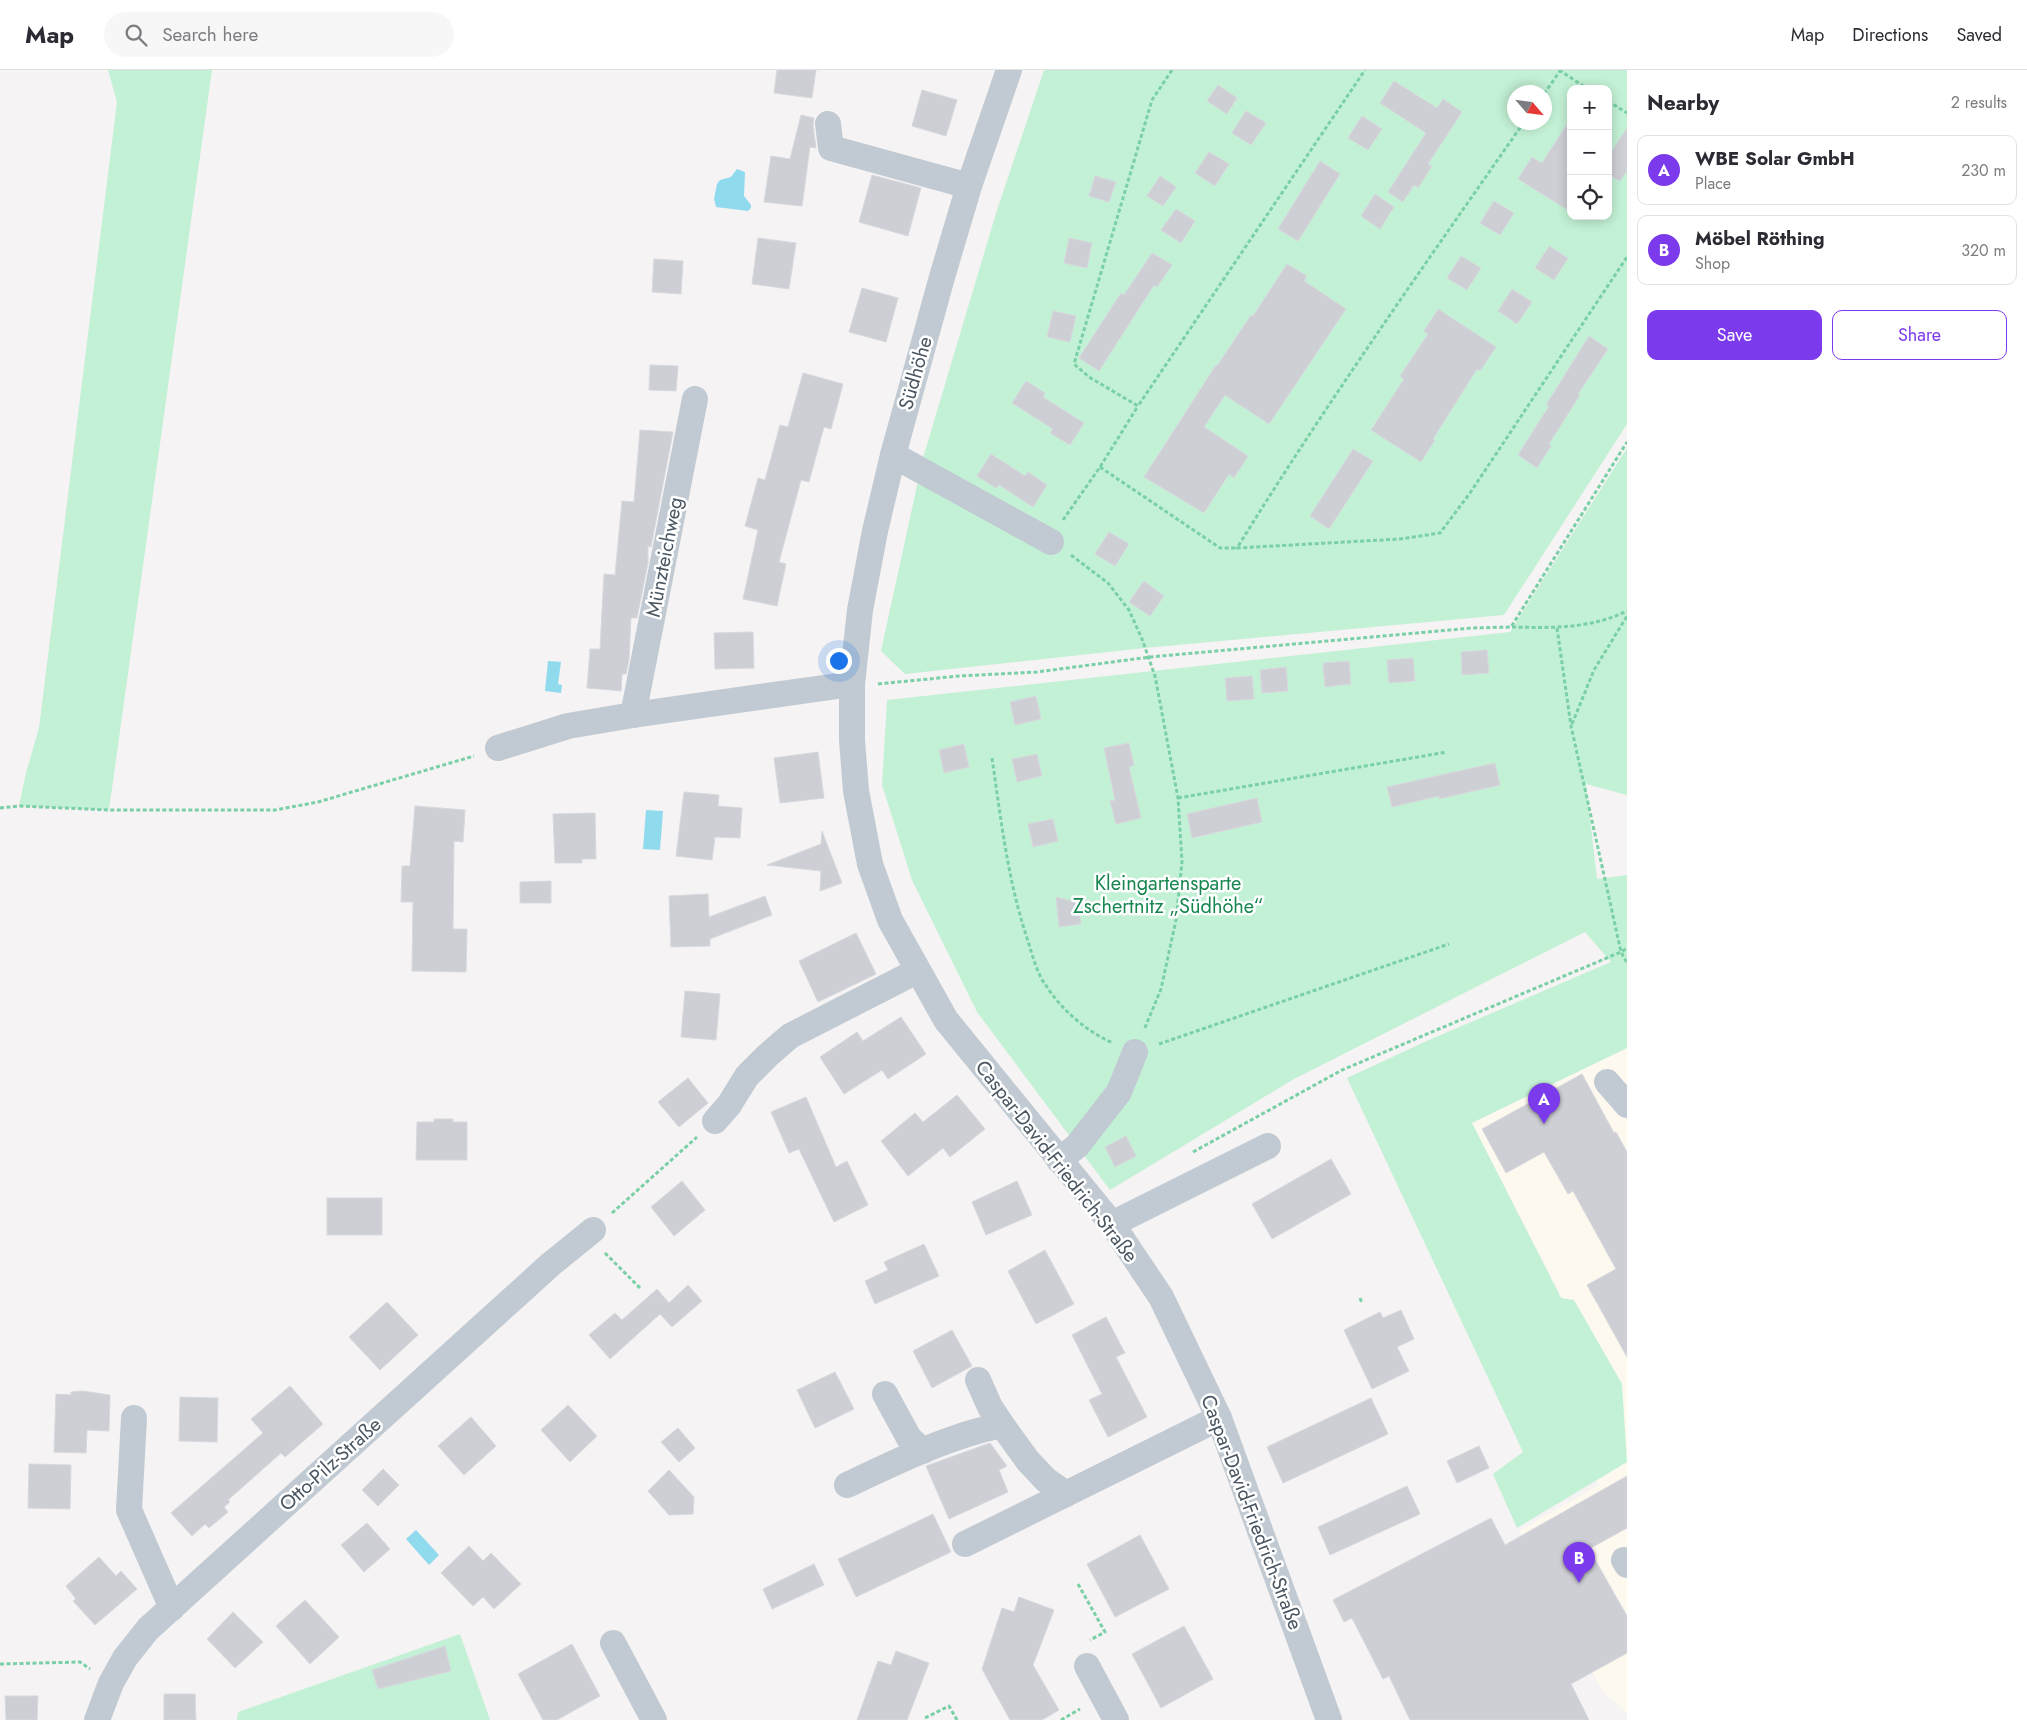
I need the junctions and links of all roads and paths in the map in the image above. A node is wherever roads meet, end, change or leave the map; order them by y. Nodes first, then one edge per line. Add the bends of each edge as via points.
1 (1009, 70) edge
2 (1172, 70) edge
3 (1365, 70) edge
4 (1560, 71) edge
5 (1550, 85) edge
6 (1582, 85) edge
7 (1612, 104) edge
8 (1627, 113) edge
9 (828, 124) dead end
10 (1518, 130) edge
11 (969, 186) junction
12 (1627, 257) edge
13 (695, 399) dead end
14 (1138, 406) junction
15 (1627, 442) edge
16 (892, 455) junction
17 (1100, 467) junction
18 (1051, 542) junction
19 (1237, 548) junction
20 (1627, 611) edge
21 (1627, 616) edge
22 (1511, 627) junction
23 (1557, 628) junction
24 (1150, 657) junction
25 (852, 684) junction
26 (633, 715) junction
27 (1571, 726) junction
28 (498, 748) joint
29 (1446, 752) dead end
30 (992, 758) dead end
31 (1178, 798) junction
32 (0, 808) edge
33 (1450, 944) dead end
34 (1627, 948) edge
35 (1621, 952) junction
36 (1627, 963) edge
37 (917, 971) junction
38 (1136, 1052) junction
39 (1607, 1082) dead end
40 (1627, 1105) edge
41 (715, 1121) joint
42 (1268, 1146) dead end
43 (1190, 1154) dead end
44 (1059, 1160) junction
45 (1112, 1224) junction
46 (590, 1232) junction
47 (640, 1288) dead end
48 (1360, 1298) dead end
49 (1362, 1303) dead end
50 (978, 1380) dead end
51 (885, 1394) dead end
52 (134, 1418) dead end
53 (1219, 1418) junction
54 (1002, 1425) junction
55 (923, 1451) junction
56 (847, 1485) dead end
57 (1066, 1494) junction
58 (964, 1544) dead end
59 (1078, 1584) dead end
60 (172, 1608) junction
61 (614, 1643) dead end
62 (0, 1664) edge
63 (1087, 1666) joint
64 (111, 1683) junction
65 (925, 1718) dead end
66 (97, 1720) edge
67 (654, 1720) edge
68 (957, 1720) edge
69 (1116, 1720) edge
70 (1329, 1720) edge

1 - 11 street, Südhöhe
2 - 14 path via 1152,100 1074,364 1089,377
3 - 14 path
4 - 5 path
4 - 6 path
7 - 8 path
9 - 11 street via 831,148
10 - 19 path via 1306,438
11 - 16 street, Südhöhe
12 - 19 path via 1440,533 1400,539
13 - 26 street, Münzteichweg
14 - 17 path
15 - 22 path
16 - 18 street
16 - 25 street, Südhöhe via 860,610
17 - 18 path
17 - 19 path via 1220,548
18 - 24 path via 1108,583 1129,610
20 - 23 path via 1607,620
21 - 27 path via 1594,670
22 - 23 path
22 - 24 path
23 - 27 path
24 - 25 path via 1037,672 959,676 884,685
24 - 31 path
25 - 26 street
25 - 37 street, Caspar-David-Friedrich-Straße via 856,791 870,864 890,920
26 - 28 street via 568,726
27 - 35 path
28 - 32 path via 318,802 275,810
29 - 31 path
30 - 38 path via 1006,863 1038,970 1052,994 1081,1023 1103,1039
31 - 38 path via 1182,862 1176,920 1161,989
33 - 38 path
34 - 35 path
35 - 36 path
35 - 43 path via 1342,1070
37 - 41 street via 790,1036 747,1076
37 - 44 street, Caspar-David-Friedrich-Straße via 946,1020
38 - 44 street via 1119,1092 1077,1146
39 - 40 street
41 - 46 path
42 - 45 street
44 - 45 street, Caspar-David-Friedrich-Straße
45 - 53 street, Caspar-David-Friedrich-Straße via 1161,1296
46 - 47 path
46 - 60 street, Otto-Pilz-Straße
48 - 49 path
50 - 54 street
51 - 55 street via 909,1438
52 - 60 street via 129,1510
53 - 57 street
53 - 70 street, Caspar-David-Friedrich-Straße
54 - 55 street
54 - 57 street via 1028,1461 1046,1480
55 - 56 street
57 - 58 street
59 - 63 path via 1104,1632 1077,1648
60 - 64 street, Otto-Pilz-Straße via 148,1628
61 - 67 street
62 - 64 path via 80,1662
63 - 69 street
64 - 66 street, Otto-Pilz-Straße
65 - 68 path via 949,1706

